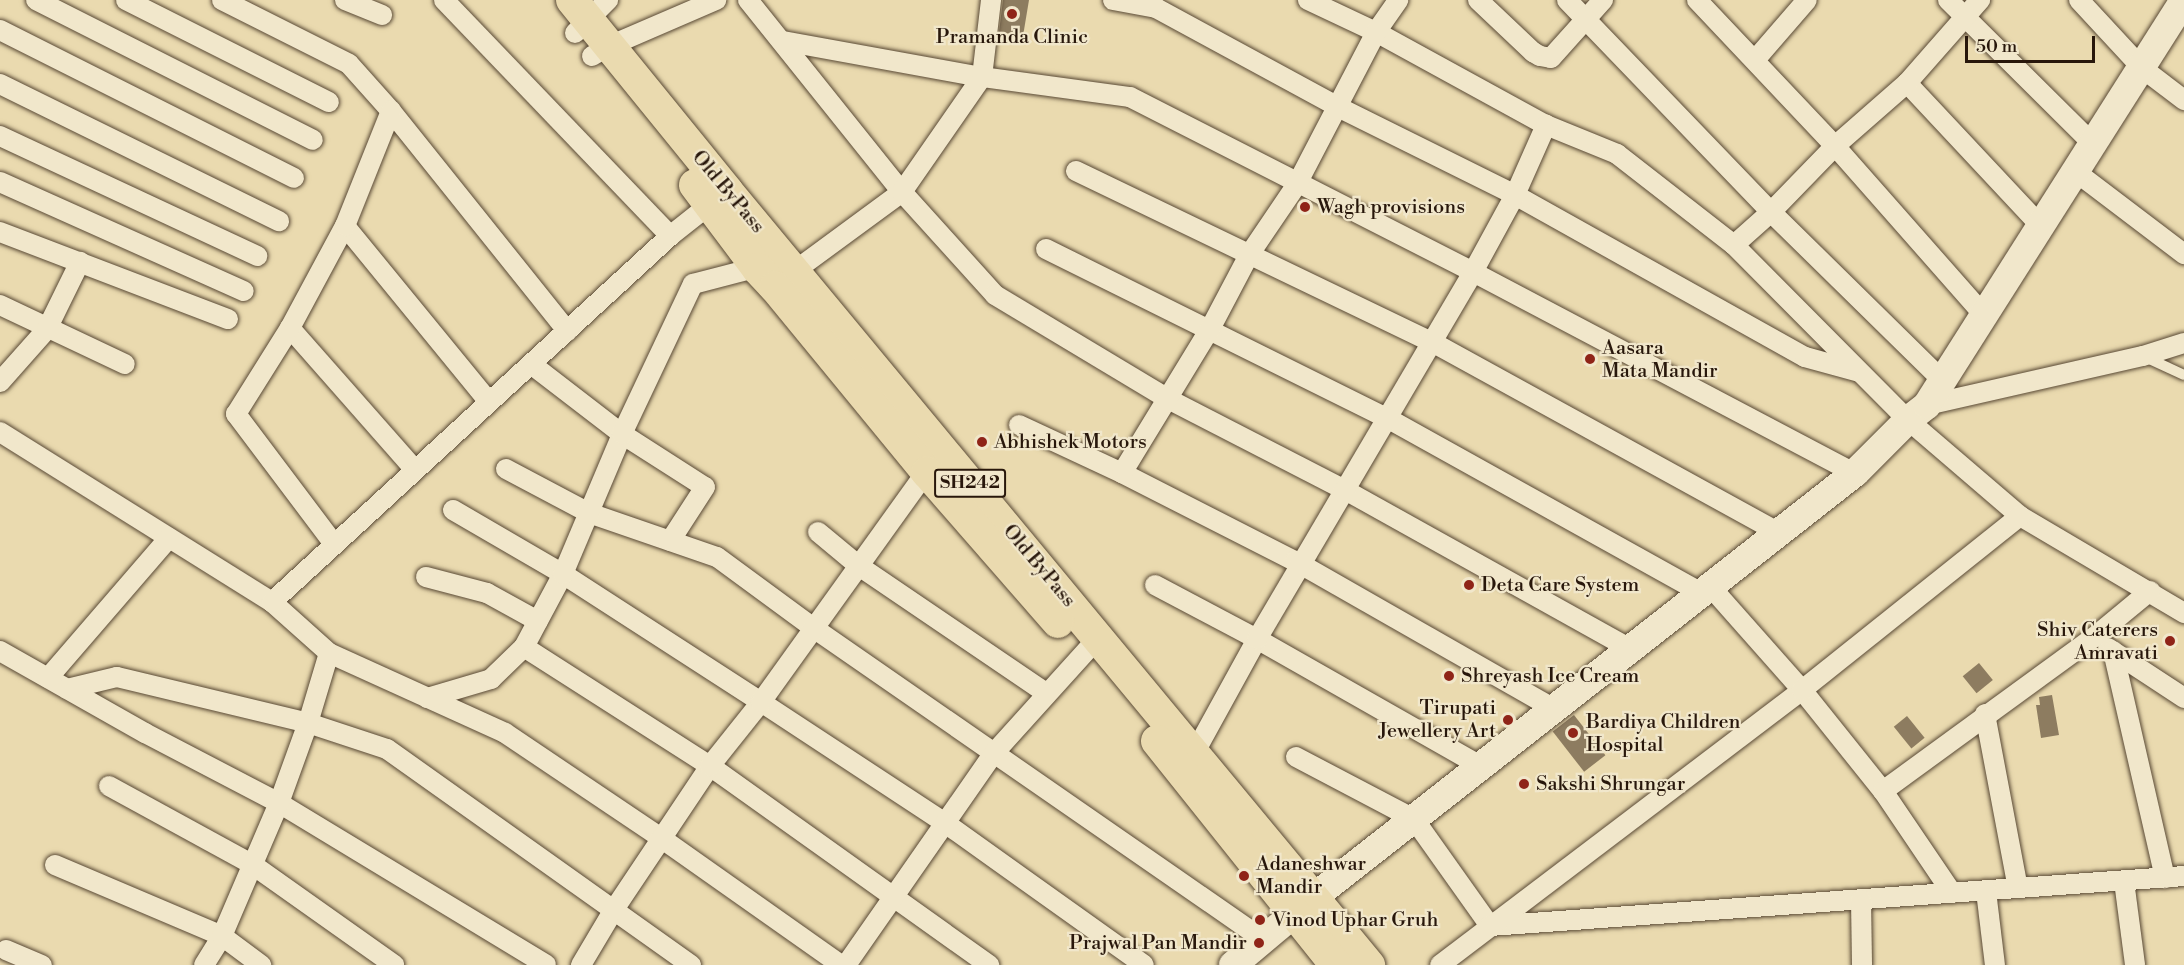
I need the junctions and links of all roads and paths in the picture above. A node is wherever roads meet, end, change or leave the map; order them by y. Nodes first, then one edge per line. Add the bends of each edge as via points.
1 (36, 0) edge
2 (126, 0) edge
3 (222, 0) edge
4 (345, 0) edge
5 (444, 0) edge
6 (549, 0) edge
7 (716, 0) edge
8 (748, 0) edge
9 (991, 0) edge
10 (1113, 0) edge
11 (1308, 0) edge
12 (1398, 0) edge
13 (1478, 0) edge
14 (1567, 0) edge
15 (1603, 0) edge
16 (1697, 0) edge
17 (1807, 0) edge
18 (1948, 0) edge
19 (1980, 0) edge
20 (2079, 0) edge
21 (2184, 0) edge
22 (1176, 8) edge
23 (382, 15) dead end
24 (1964, 16) junction
25 (1585, 19) junction
26 (590, 26) edge
27 (0, 30) edge
28 (1376, 32) junction
29 (783, 41) junction
30 (1755, 60) junction
31 (2142, 68) junction
32 (982, 77) junction
33 (1907, 83) junction
34 (0, 84) edge
35 (2184, 100) edge
36 (329, 102) dead end
37 (1338, 106) junction
38 (391, 111) junction
39 (1546, 125) junction
40 (0, 136) edge
41 (313, 140) dead end
42 (2094, 145) junction
43 (1835, 146) junction
44 (1076, 171) dead end
45 (2076, 172) junction
46 (294, 178) dead end
47 (0, 182) edge
48 (1297, 184) junction
49 (902, 192) junction
50 (1515, 195) junction
51 (719, 198) junction
52 (1771, 212) junction
53 (279, 221) dead end
54 (345, 226) junction
55 (2041, 226) junction
56 (0, 232) edge
57 (670, 236) junction
58 (1734, 244) junction
59 (1046, 249) dead end
60 (2184, 254) edge
61 (1249, 255) junction
62 (257, 256) dead end
63 (80, 262) junction
64 (777, 271) junction
65 (1473, 272) junction
66 (244, 291) dead end
67 (0, 305) edge
68 (1984, 315) junction
69 (228, 319) dead end
70 (46, 328) junction
71 (291, 328) junction
72 (1210, 328) junction
73 (567, 331) junction
74 (1432, 342) junction
75 (2184, 343) edge
76 (2143, 356) junction
77 (125, 364) dead end
78 (531, 364) junction
79 (1859, 372) junction
80 (2184, 375) edge
81 (1942, 380) junction
82 (0, 382) edge
83 (1168, 399) junction
84 (489, 402) junction
85 (1917, 412) junction
86 (1388, 418) junction
87 (1019, 425) dead end
88 (0, 432) edge
89 (622, 434) junction
90 (935, 461) junction
91 (506, 469) dead end
92 (416, 470) junction
93 (1122, 472) junction
94 (1855, 473) junction
95 (1345, 490) junction
96 (453, 510) dead end
97 (589, 513) junction
98 (2020, 516) junction
99 (818, 532) dead end
100 (1779, 532) junction
101 (169, 538) junction
102 (670, 541) junction
103 (334, 544) junction
104 (1301, 565) junction
105 (859, 566) junction
106 (563, 573) junction
107 (426, 577) dead end
108 (1155, 585) dead end
109 (1706, 590) junction
110 (2150, 591) junction
111 (272, 602) junction
112 (2184, 613) edge
113 (538, 621) junction
114 (815, 629) junction
115 (2093, 638) junction
116 (1257, 639) junction
117 (1091, 644) junction
118 (524, 647) junction
119 (1631, 649) junction
120 (0, 651) edge
121 (2113, 651) junction
122 (329, 653) junction
123 (48, 678) junction
124 (67, 689) junction
125 (1802, 690) junction
126 (1047, 693) junction
127 (427, 698) junction
128 (2184, 698) edge
129 (761, 702) junction
130 (1554, 709) junction
131 (1985, 714) junction
132 (308, 723) junction
133 (994, 753) junction
134 (1296, 757) dead end
135 (1188, 763) junction
136 (710, 766) junction
137 (1481, 766) junction
138 (109, 786) dead end
139 (1883, 791) junction
140 (279, 803) junction
141 (1414, 819) junction
142 (945, 823) junction
143 (661, 838) junction
144 (55, 865) dead end
145 (253, 865) junction
146 (2175, 877) edge
147 (2124, 881) junction
148 (2018, 888) junction
149 (1986, 891) junction
150 (1952, 893) junction
151 (894, 897) junction
152 (1861, 900) junction
153 (1305, 905) junction
154 (613, 910) junction
155 (1490, 926) junction
156 (222, 936) junction
157 (1264, 939) junction
158 (6, 950) dead end
159 (42, 965) edge
160 (204, 965) edge
161 (261, 965) edge
162 (394, 965) edge
163 (546, 965) edge
164 (581, 965) edge
165 (691, 965) edge
166 (841, 965) edge
167 (846, 965) edge
168 (989, 965) edge
169 (1144, 965) edge
170 (1233, 965) edge
171 (1336, 965) edge
172 (1370, 965) edge
173 (1440, 965) edge
174 (1862, 965) edge
175 (1995, 965) edge
176 (2135, 965) edge

1 - 41 street
2 - 36 street
3 - 38 street via 349,64
4 - 23 street
5 - 57 street
6 - 26 main road, Old ByPass / SH242
7 - 26 street
8 - 29 street
9 - 32 street
10 - 22 street
11 - 28 street
12 - 28 street
13 - 25 street via 1540,56 1551,58
14 - 25 street
15 - 25 street
16 - 30 street
17 - 30 street
18 - 24 street
19 - 24 street
20 - 31 street
21 - 31 main road
22 - 37 street
24 - 33 street
24 - 42 street
25 - 52 street
26 - 51 main road, Old ByPass / SH242
27 - 46 street
28 - 37 street
28 - 39 street
29 - 32 street
29 - 49 street
30 - 43 street
31 - 35 street
31 - 42 main road
32 - 48 street via 1130,97
32 - 49 street
33 - 43 street
33 - 55 street
34 - 53 street
37 - 48 street
37 - 50 street
38 - 54 street
38 - 73 street
39 - 50 street
39 - 58 street via 1617,154
40 - 62 street
42 - 45 main road
43 - 52 street
43 - 68 street
44 - 61 street
45 - 55 main road
45 - 60 street
47 - 66 street
48 - 61 street
48 - 65 street
49 - 64 street
49 - 83 street via 995,296
50 - 65 street
50 - 79 street via 1805,357
51 - 57 street
51 - 64 main road, Old ByPass / SH242
52 - 58 street
52 - 81 street
54 - 71 street
54 - 84 street
55 - 68 main road
56 - 63 street
57 - 73 street
58 - 79 street
59 - 72 street
61 - 72 street
61 - 74 street
63 - 69 street
63 - 70 street
64 - 89 street via 693,284
64 - 90 main road, Old ByPass / SH242
65 - 74 street
65 - 94 street
67 - 70 street
68 - 81 main road
70 - 77 street
70 - 82 street
71 - 92 street
71 - 103 street via 236,414
72 - 83 street
72 - 86 street
73 - 78 street
74 - 86 street
74 - 100 street
75 - 76 street
76 - 80 lane
76 - 85 street
78 - 84 street
78 - 89 street
79 - 85 street
81 - 85 main road
83 - 93 street
83 - 95 street
84 - 92 street
85 - 94 main road
85 - 98 street
86 - 95 street
86 - 109 street
87 - 93 street
88 - 101 street
89 - 97 street
89 - 102 street via 705,487
90 - 105 street
90 - 117 main road, Old ByPass / SH242
91 - 97 street
92 - 103 street
93 - 104 street
94 - 100 main road
95 - 104 street
95 - 119 street
96 - 106 street
97 - 102 street
97 - 106 street
98 - 110 street
98 - 125 street
99 - 105 street
100 - 109 main road
101 - 111 street
101 - 123 street
102 - 114 street via 717,557
103 - 111 street
104 - 116 street
104 - 130 street
105 - 114 street
105 - 126 street
106 - 113 street
106 - 129 street
107 - 113 street via 487,593
108 - 116 street
109 - 119 main road
109 - 125 street
110 - 112 street
110 - 115 street
111 - 122 street
113 - 118 street
114 - 129 street
114 - 133 street
115 - 121 street
115 - 131 street
116 - 135 street
116 - 137 street
117 - 126 street
117 - 135 main road, Old ByPass / SH242
118 - 127 street via 491,679
118 - 136 street
119 - 130 main road
120 - 123 street
121 - 128 street
121 - 146 street
122 - 127 street
122 - 132 street
123 - 124 street
124 - 132 street via 117,677
124 - 140 street
125 - 139 street
125 - 155 street
126 - 133 street
127 - 143 street via 505,733
129 - 136 street
129 - 142 street
130 - 137 main road
131 - 139 street
131 - 148 street
132 - 140 street
132 - 154 street via 387,749
133 - 142 street
133 - 157 street
134 - 141 street
135 - 153 main road, Old ByPass / SH242
136 - 143 street
136 - 151 street
137 - 141 main road
138 - 145 street
139 - 150 street
140 - 145 street
140 - 163 street
141 - 153 main road
141 - 155 street
142 - 151 street
142 - 169 street
143 - 154 street
143 - 166 street
144 - 156 street
145 - 156 street
145 - 162 street
146 - 147 street
147 - 148 street
147 - 176 street
148 - 149 street
149 - 150 street
149 - 175 street
150 - 152 street
151 - 167 street
151 - 168 street
152 - 155 street
152 - 174 street
153 - 157 main road
153 - 171 main road, Old ByPass / SH242
153 - 172 main road, Old ByPass / SH242
154 - 164 street
154 - 165 street
155 - 173 street
156 - 160 street
156 - 161 street
157 - 170 main road
158 - 159 street

